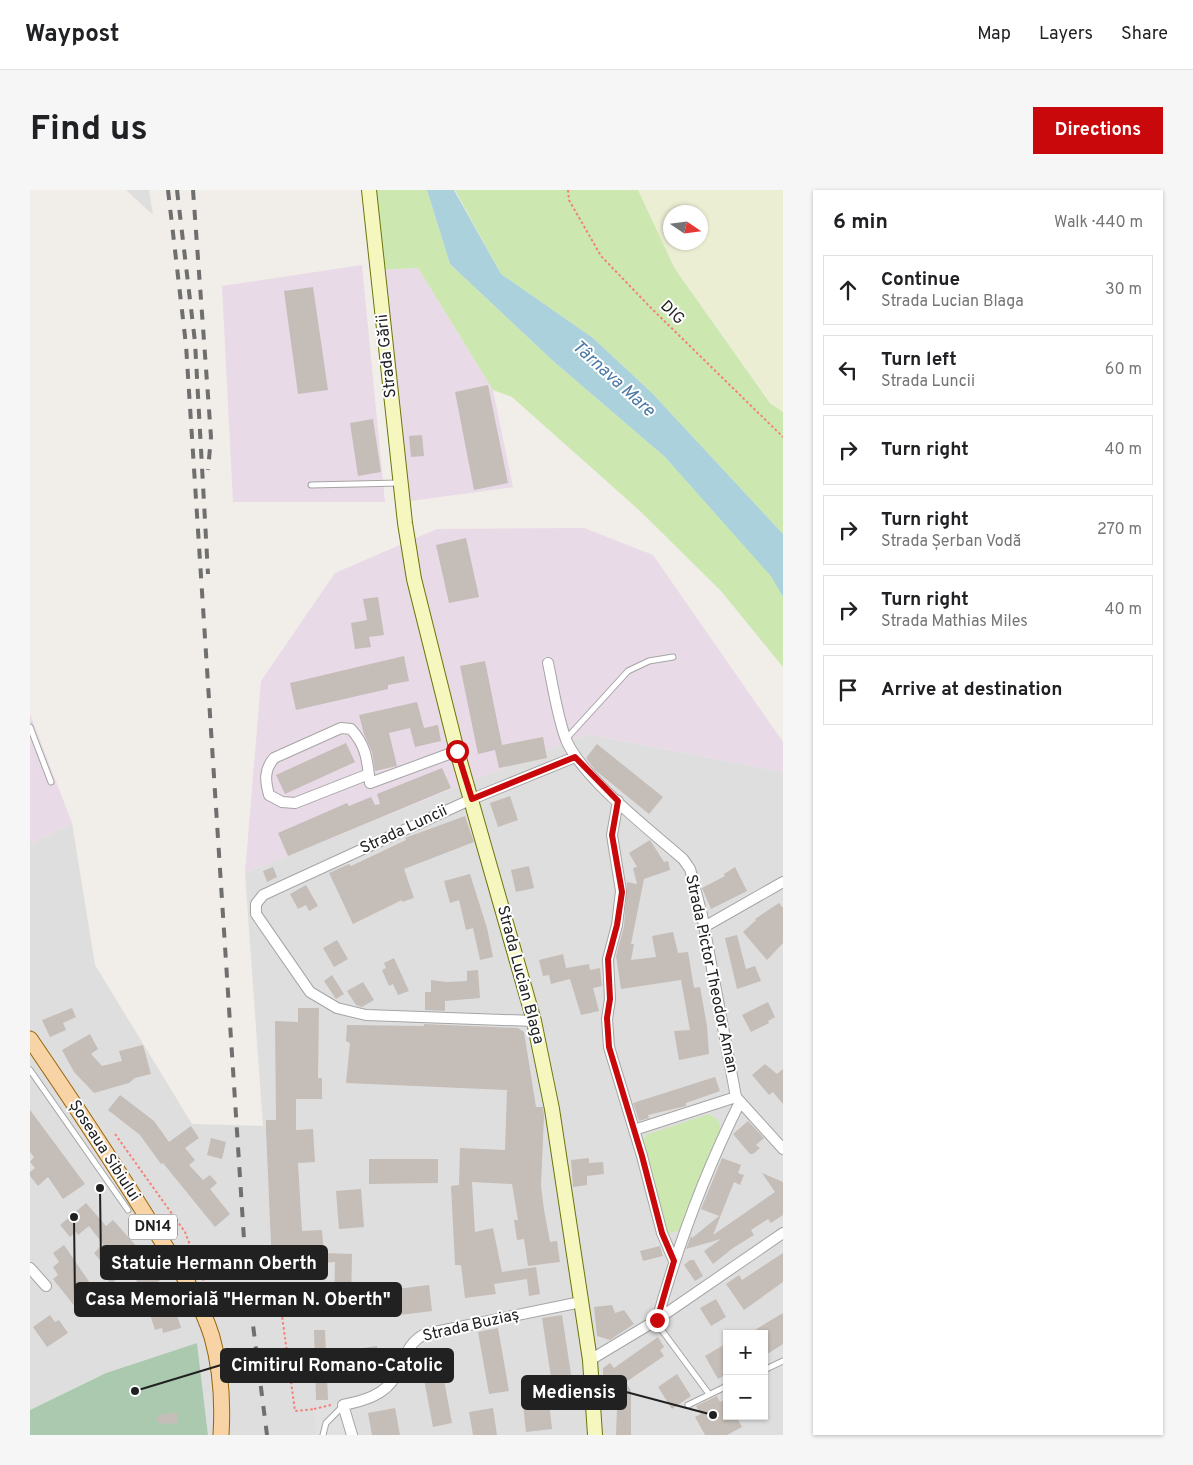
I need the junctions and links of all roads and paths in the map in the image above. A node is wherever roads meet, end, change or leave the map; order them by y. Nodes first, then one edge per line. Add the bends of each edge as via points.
1 (369, 190) edge
2 (568, 190) edge
3 (783, 437) edge
4 (400, 483) junction
5 (311, 485) dead end
6 (405, 523) joint
7 (673, 656) dead end
8 (548, 663) dead end
9 (30, 727) edge
10 (566, 739) junction
11 (457, 751) junction
12 (575, 757) junction
13 (369, 774) junction
14 (51, 782) dead end
15 (472, 799) junction
16 (618, 801) junction
17 (783, 882) edge
18 (704, 927) junction
19 (534, 1021) junction
20 (30, 1039) edge
21 (30, 1070) edge
22 (738, 1100) junction
23 (634, 1130) junction
24 (115, 1134) dead end
25 (783, 1149) edge
26 (128, 1210) dead end
27 (783, 1233) edge
28 (674, 1261) junction
29 (30, 1268) edge
30 (46, 1286) dead end
31 (207, 1292) dead end
32 (210, 1301) dead end
33 (581, 1302) junction
34 (656, 1320) junction
35 (590, 1360) junction
36 (783, 1362) edge
37 (768, 1368) edge
38 (723, 1388) edge
39 (709, 1394) junction
40 (341, 1404) junction
41 (688, 1405) dead end
42 (221, 1435) edge
43 (323, 1435) edge
44 (352, 1435) edge
45 (592, 1435) edge

1 - 4 street, Strada Gării
2 - 3 path, DIG via 570,200 601,256
4 - 5 lane
4 - 6 street, Strada Gării
6 - 11 street, Strada Lucian Blaga via 414,579
7 - 10 lane via 649,661 628,671
8 - 10 street, Strada Pictor Theodor Aman
9 - 14 lane
10 - 12 street, Strada Pictor Theodor Aman
11 - 13 street via 370,784
11 - 15 street, Strada Lucian Blaga
12 - 15 street, Strada Luncii
12 - 16 street, Strada Pictor Theodor Aman
13 - 13 street via 362,742 351,729 341,728 274,758 268,766 265,780 269,795 295,804
15 - 19 street, Strada Lucian Blaga
15 - 19 street, Strada Luncii via 264,895 256,904 256,914 310,992 337,1008 366,1015
16 - 18 street, Strada Pictor Theodor Aman via 690,869
16 - 23 street via 612,835 622,882 621,903 608,959 610,999 607,1018 609,1047
17 - 18 street
18 - 22 street, Strada Pictor Theodor Aman
19 - 33 street, Strada Lucian Blaga via 552,1108
20 - 42 main road, Șoseaua Sibiului / DN14 via 113,1162 199,1304 212,1336 220,1372
21 - 26 lane
22 - 23 street
22 - 25 street
22 - 28 street
23 - 28 street via 662,1233
24 - 31 path via 185,1232
27 - 34 street
28 - 34 street
29 - 30 street
32 - 40 path, bridge via 269,1295 280,1301 295,1411
33 - 35 street, Strada Lucian Blaga
33 - 40 street, Strada Buziaș via 425,1334 416,1338 408,1348 388,1386 363,1401
34 - 35 street
34 - 39 lane
35 - 45 street, Strada Lucian Blaga
36 - 37 lane
38 - 39 lane
39 - 41 lane
40 - 43 lane via 326,1423
40 - 44 street

